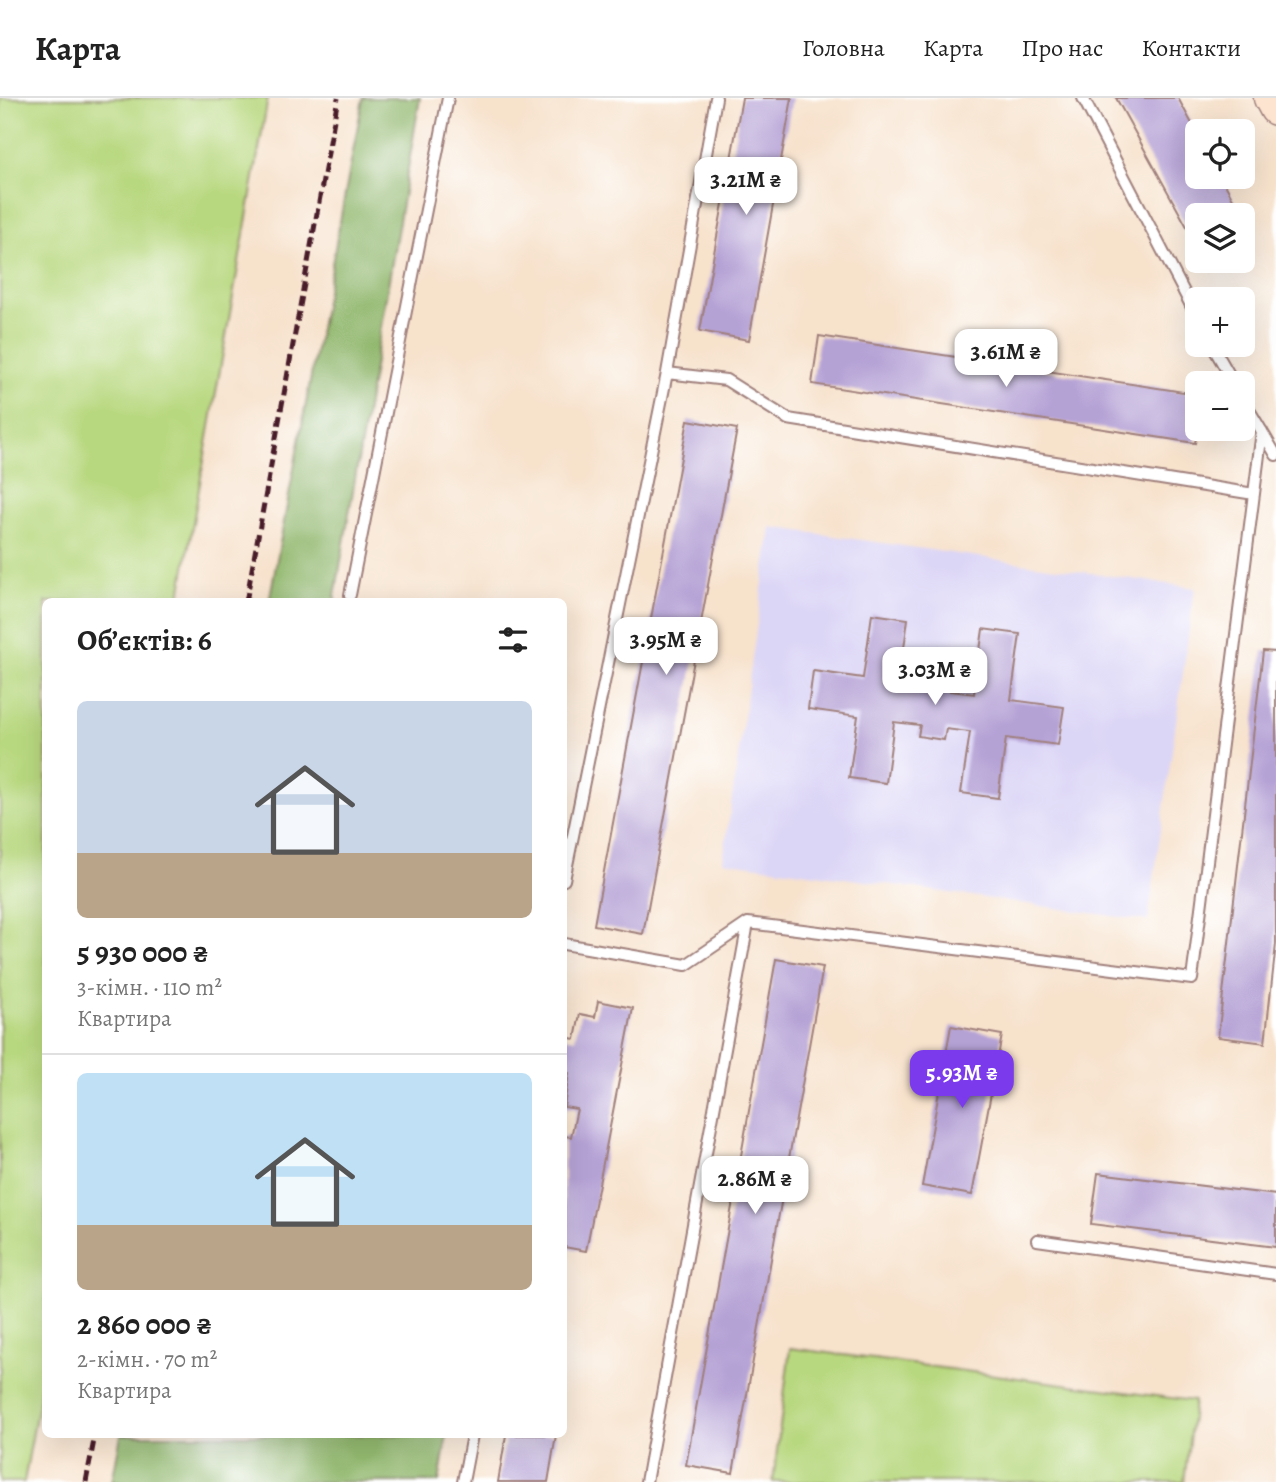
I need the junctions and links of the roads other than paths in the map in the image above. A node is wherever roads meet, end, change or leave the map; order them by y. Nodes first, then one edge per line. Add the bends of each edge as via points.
1 (448, 98) edge
2 (716, 98) edge
3 (1083, 98) edge
4 (1270, 98) edge
5 (1276, 109) edge
6 (1185, 294) edge
7 (667, 373) junction
8 (1255, 419) edge
9 (1262, 431) junction
10 (1276, 454) edge
11 (1254, 494) junction
12 (350, 595) dead end
13 (567, 865) edge
14 (748, 923) junction
15 (567, 945) edge
16 (1037, 1240) dead end
17 (1276, 1274) edge
18 (471, 1438) edge
19 (463, 1482) edge
20 (646, 1482) edge

1 - 12 lane
2 - 7 lane
3 - 6 lane
4 - 5 main road
7 - 11 lane via 726,380 788,419
7 - 13 lane
8 - 9 lane
9 - 10 lane
9 - 11 lane
11 - 14 lane via 1192,979
14 - 15 lane via 686,965
14 - 20 lane
16 - 17 lane
18 - 19 lane

